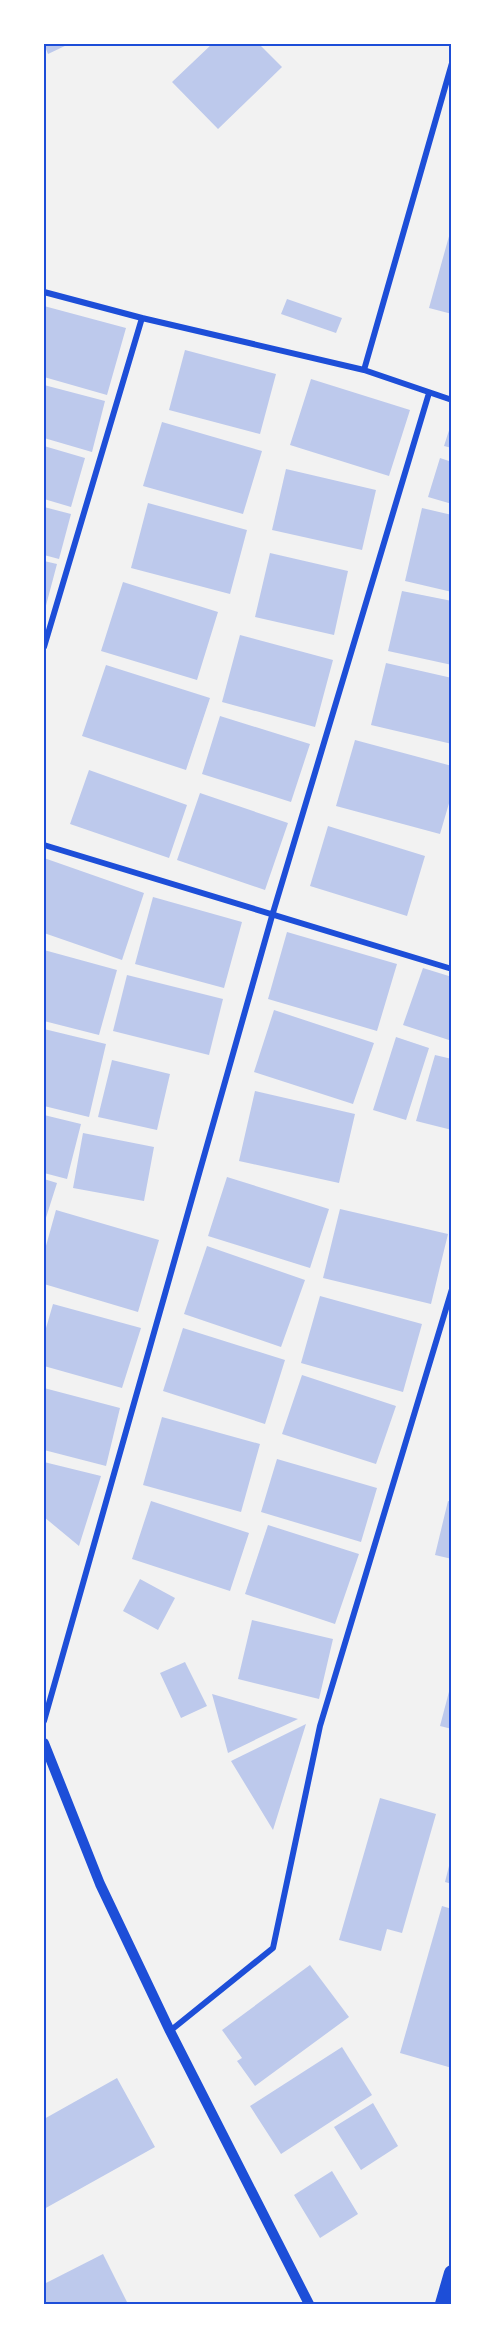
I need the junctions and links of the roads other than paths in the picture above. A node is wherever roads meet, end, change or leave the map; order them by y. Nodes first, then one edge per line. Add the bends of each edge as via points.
1 (452, 63) edge
2 (44, 292) edge
3 (141, 318) junction
4 (364, 370) junction
5 (429, 393) junction
6 (452, 400) edge
7 (44, 646) edge
8 (44, 845) edge
9 (272, 916) junction
10 (452, 969) edge
11 (452, 1289) edge
12 (44, 1721) edge
13 (44, 1743) edge
14 (170, 2031) junction
15 (452, 2273) edge
16 (309, 2304) edge
17 (443, 2304) edge

1 - 4 street
2 - 3 street
3 - 4 street
3 - 7 street
4 - 5 street
5 - 6 street
5 - 9 street
8 - 9 street
9 - 10 street
9 - 12 street
11 - 14 street via 320,1726 273,1948
13 - 14 street via 100,1884
14 - 16 street
15 - 17 highway

